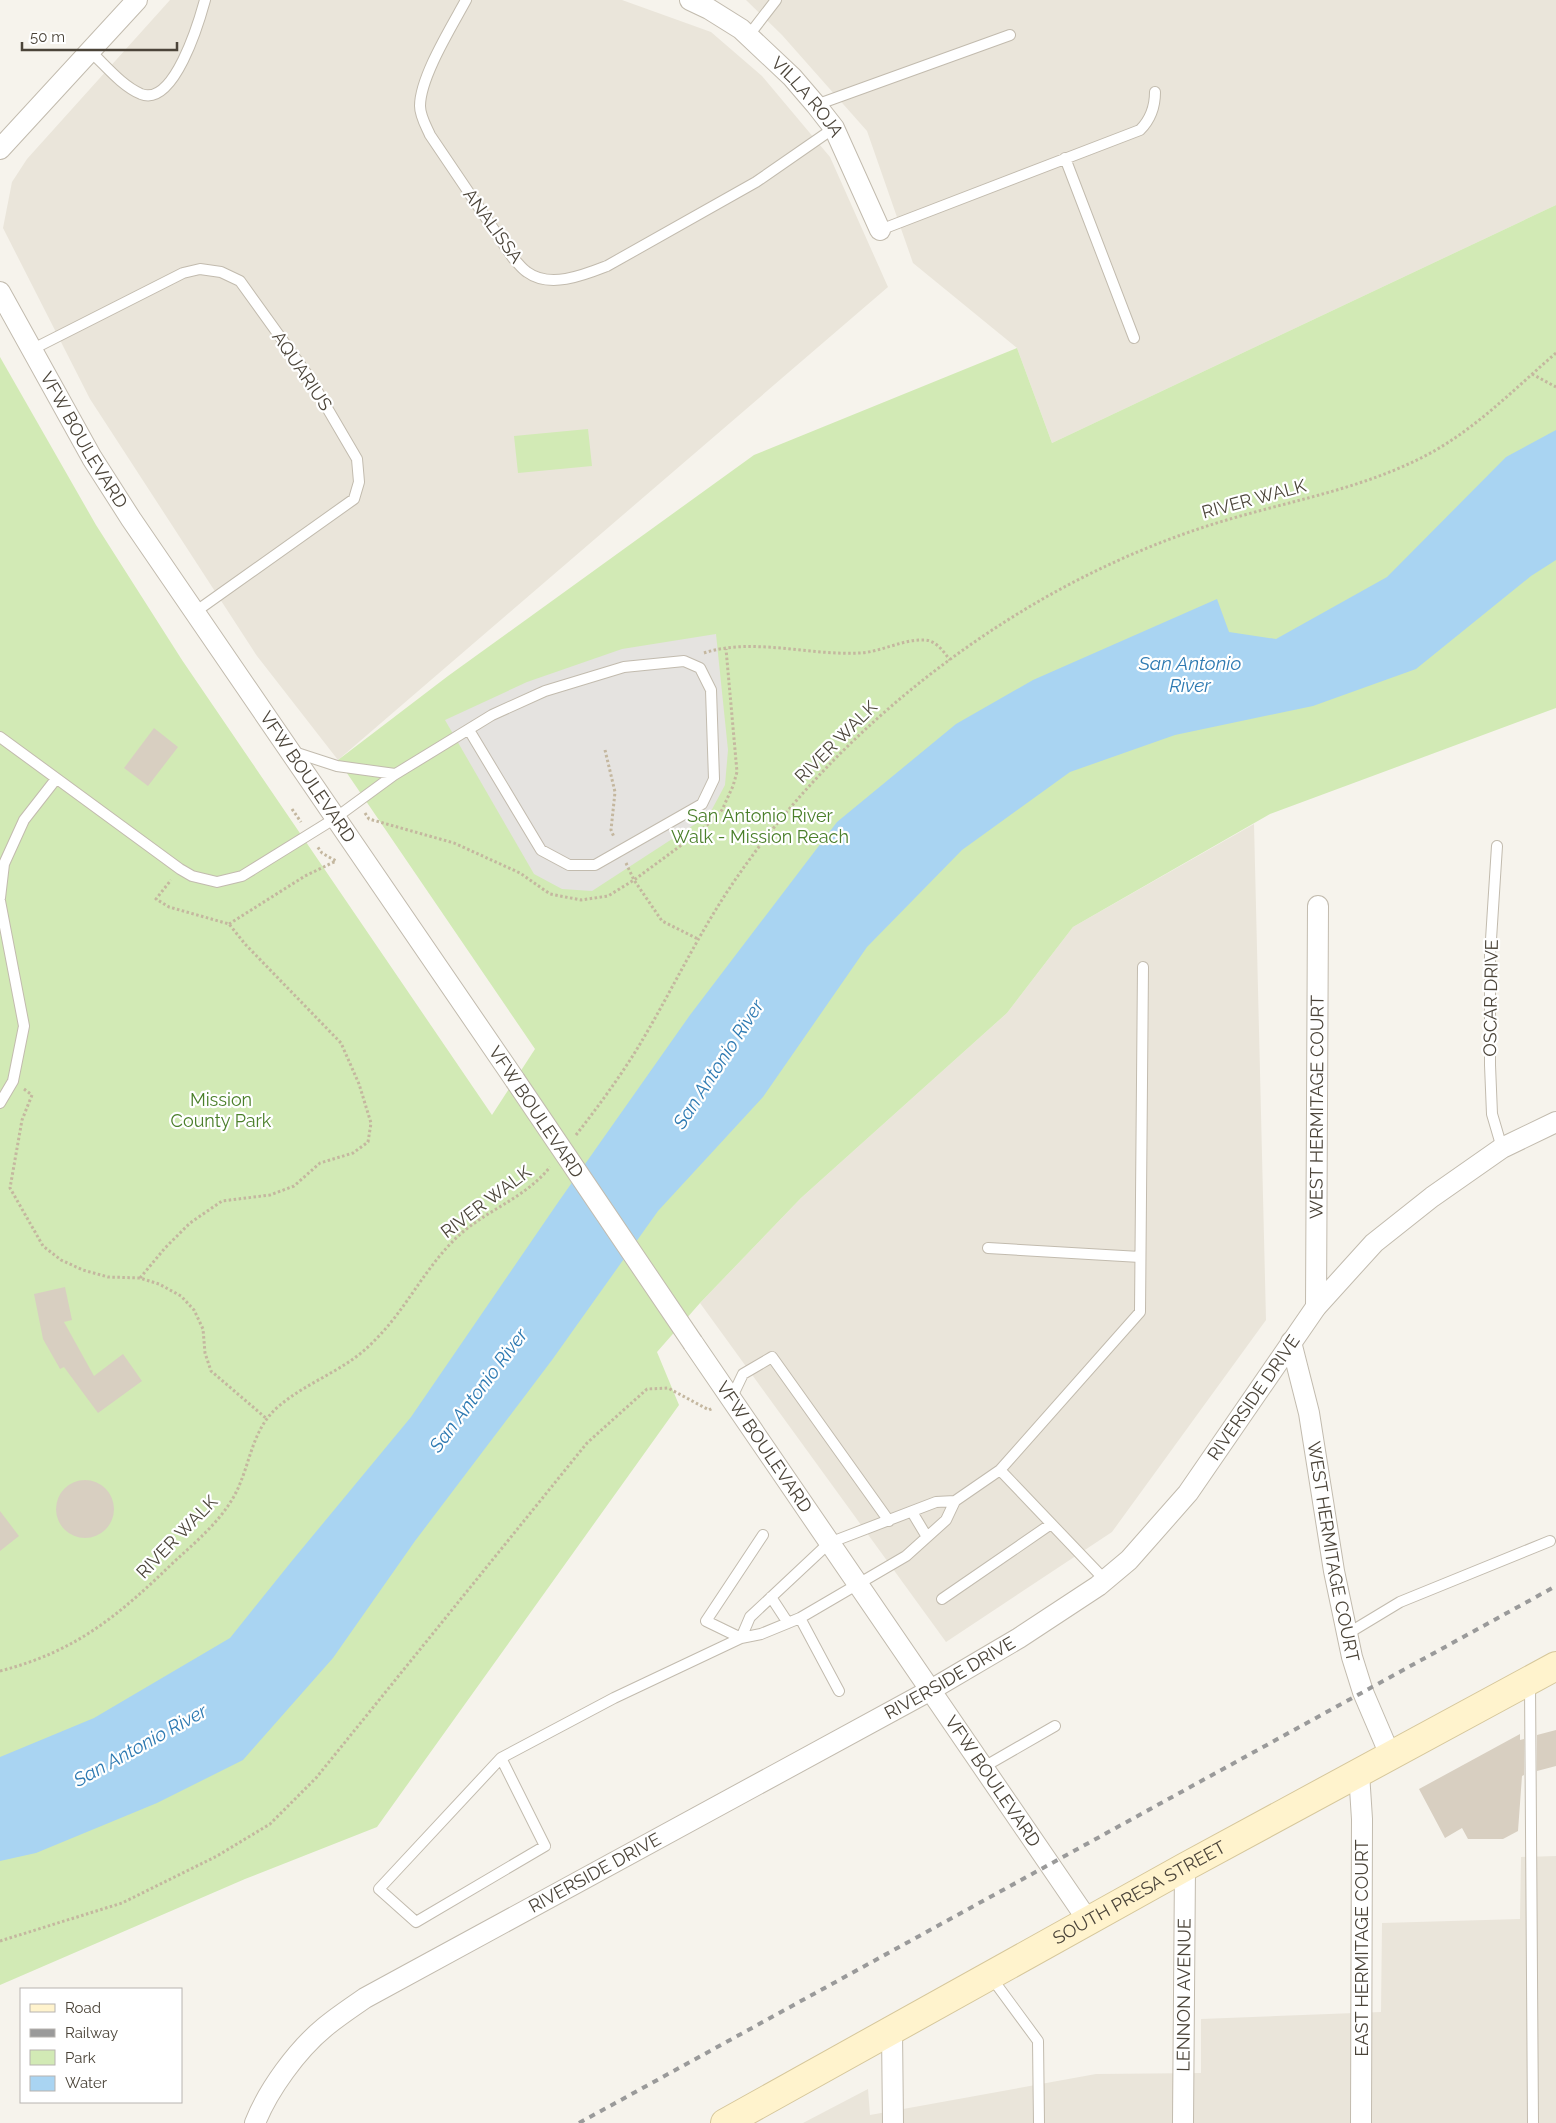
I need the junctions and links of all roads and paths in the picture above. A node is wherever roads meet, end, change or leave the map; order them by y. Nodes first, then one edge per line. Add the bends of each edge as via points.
1 (138, 0) edge
2 (205, 0) edge
3 (466, 0) edge
4 (690, 0) edge
5 (776, 0) edge
6 (1010, 34) dead end
7 (748, 36) junction
8 (90, 52) junction
9 (1155, 92) dead end
10 (816, 105) junction
11 (834, 128) junction
12 (0, 149) edge
13 (1065, 158) junction
14 (880, 230) joint
15 (0, 292) edge
16 (1134, 338) dead end
17 (31, 350) junction
18 (1556, 353) edge
19 (1532, 374) junction
20 (1556, 387) edge
21 (195, 612) junction
22 (726, 649) junction
23 (950, 660) junction
24 (684, 661) junction
25 (469, 730) junction
26 (0, 737) edge
27 (288, 751) junction
28 (395, 774) junction
29 (56, 779) junction
30 (334, 819) junction
31 (369, 819) dead end
32 (1497, 846) dead end
33 (322, 853) dead end
34 (180, 869) junction
35 (0, 900) edge
36 (1318, 906) dead end
37 (229, 924) junction
38 (1143, 967) dead end
39 (13, 1081) junction
40 (0, 1103) edge
41 (1556, 1122) edge
42 (571, 1141) dead end
43 (1502, 1148) junction
44 (552, 1165) dead end
45 (988, 1248) dead end
46 (1140, 1256) junction
47 (140, 1278) junction
48 (1316, 1307) junction
49 (1291, 1342) junction
50 (731, 1399) junction
51 (267, 1419) junction
52 (1000, 1470) junction
53 (955, 1501) junction
54 (912, 1512) junction
55 (889, 1521) junction
56 (1051, 1524) junction
57 (763, 1535) dead end
58 (927, 1537) junction
59 (1550, 1541) dead end
60 (829, 1543) junction
61 (1105, 1580) junction
62 (857, 1585) junction
63 (771, 1597) junction
64 (942, 1599) dead end
65 (800, 1618) junction
66 (788, 1623) junction
67 (1347, 1634) junction
68 (741, 1638) junction
69 (1556, 1666) edge
70 (0, 1671) edge
71 (1530, 1681) junction
72 (839, 1691) dead end
73 (929, 1691) junction
74 (1055, 1726) dead end
75 (1390, 1755) junction
76 (500, 1758) junction
77 (982, 1768) junction
78 (1358, 1773) junction
79 (1184, 1867) junction
80 (1089, 1922) junction
81 (0, 1941) edge
82 (990, 1977) junction
83 (892, 2031) junction
84 (255, 2123) edge
85 (727, 2123) edge
86 (893, 2123) edge
87 (1039, 2123) edge
88 (1183, 2123) edge
89 (1361, 2123) edge
90 (1533, 2123) edge

1 - 8 street
2 - 8 lane via 178,72 164,89 155,94 143,94 130,87
3 - 11 lane, ANALISSA via 424,85 420,106 422,118 430,135 513,258 528,273 543,279 570,278 607,266 756,182
4 - 7 street, VILLA ROJA via 710,9
5 - 7 lane
6 - 10 lane
7 - 10 street, VILLA ROJA via 792,77
8 - 12 street
9 - 13 lane via 1149,122 1140,130
10 - 11 street, VILLA ROJA
11 - 14 street, VILLA ROJA
13 - 14 lane
13 - 16 lane
15 - 17 street, VFW BOULEVARD
17 - 21 street, VFW BOULEVARD via 92,458
17 - 21 lane, AQUARIUS via 183,273 200,269 221,272 240,281 309,377 357,459 359,482 354,499
18 - 19 path, RIVER WALK
19 - 20 path
19 - 23 path, RIVER WALK via 1483,418 1423,457 1361,483 1234,517 1129,555 1032,605
21 - 27 street, VFW BOULEVARD
22 - 23 path via 778,648 861,654 923,640 937,645
22 - 24 path via 706,652
22 - 31 path via 736,772 734,786 722,810 702,830 608,896 581,900 550,894 520,873 462,846
23 - 42 path, RIVER WALK via 862,733 812,783 766,837 698,939 630,1060
24 - 25 lane via 624,667 545,691 492,715
24 - 25 lane via 700,668 710,690 714,779 702,804 595,865 569,865 541,850
25 - 28 lane
26 - 29 lane
27 - 28 lane via 337,766
27 - 30 street, VFW BOULEVARD
28 - 30 lane
29 - 34 lane
29 - 35 lane via 24,820 4,864
30 - 34 lane via 242,876 230,880 205,880
30 - 50 street, VFW BOULEVARD, bridge
32 - 43 lane, OSCAR DRIVE via 1490,955 1490,1065 1492,1114
33 - 37 path via 336,861 305,876
34 - 37 path via 156,899 169,907
35 - 39 lane via 24,1026
36 - 48 street, WEST HERMITAGE COURT
37 - 47 path via 341,1043 371,1123 368,1142 353,1153 320,1163 294,1186 270,1195 222,1201 190,1223
38 - 46 lane
39 - 40 lane
39 - 47 path via 32,1095 22,1120 10,1188 43,1246 61,1260 83,1270 108,1277
41 - 43 street, RIVERSIDE DRIVE
43 - 48 street, RIVERSIDE DRIVE via 1374,1243
44 - 51 path, RIVER WALK via 530,1188 482,1217 452,1243 372,1344 339,1370 289,1398
45 - 46 lane
46 - 52 lane via 1140,1312
47 - 51 path via 181,1296 194,1310 203,1330 211,1371
48 - 49 street, RIVERSIDE DRIVE
49 - 61 street, RIVERSIDE DRIVE via 1188,1493 1129,1560
49 - 67 street, WEST HERMITAGE COURT via 1309,1412
50 - 55 lane via 743,1374 772,1357
50 - 60 street, VFW BOULEVARD
50 - 81 path via 710,1410 668,1388 647,1389 587,1443 316,1778 270,1824 217,1856 122,1903
51 - 70 path, RIVER WALK via 256,1435 238,1489 224,1512 145,1590 86,1637 45,1657
52 - 53 lane
52 - 56 lane
53 - 54 lane via 936,1502
53 - 58 lane via 946,1520
54 - 55 lane
54 - 58 lane
55 - 60 lane
56 - 61 lane
56 - 64 lane
57 - 68 lane via 706,1621
58 - 62 lane via 906,1556
59 - 67 lane via 1400,1602
60 - 62 street, VFW BOULEVARD
60 - 63 lane
61 - 73 street, RIVERSIDE DRIVE via 1019,1638
62 - 65 lane
62 - 73 street, VFW BOULEVARD
63 - 66 lane
63 - 68 lane via 750,1617
65 - 66 lane
65 - 72 lane
66 - 68 lane
67 - 75 street, WEST HERMITAGE COURT via 1363,1692
68 - 76 lane via 614,1698
69 - 71 main road, SOUTH PRESA STREET
71 - 75 main road, SOUTH PRESA STREET
71 - 90 lane
73 - 77 street, VFW BOULEVARD
73 - 84 street, RIVERSIDE DRIVE via 365,1998 309,2042 274,2087
74 - 77 lane
75 - 78 main road, SOUTH PRESA STREET
76 - 76 lane via 545,1846 416,1922 379,1889
77 - 80 street, VFW BOULEVARD
78 - 79 main road, SOUTH PRESA STREET
78 - 89 street, EAST HERMITAGE COURT via 1362,1819
79 - 80 main road, SOUTH PRESA STREET
79 - 88 street, LENNON AVENUE
80 - 82 main road, SOUTH PRESA STREET
82 - 83 main road, SOUTH PRESA STREET
82 - 87 lane via 1038,2041
83 - 85 main road, SOUTH PRESA STREET
83 - 86 street

